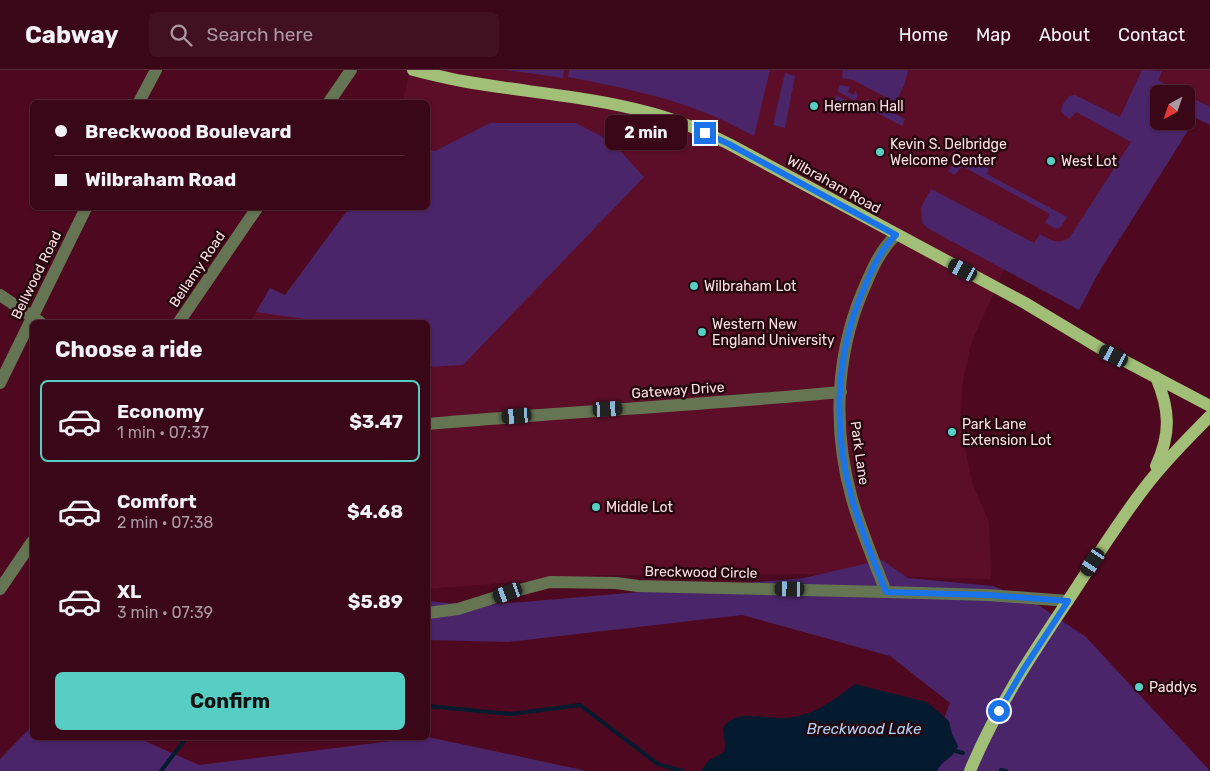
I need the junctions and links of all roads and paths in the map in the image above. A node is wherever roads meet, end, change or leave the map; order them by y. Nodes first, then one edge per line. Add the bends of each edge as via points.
1 (156, 70) edge
2 (351, 70) edge
3 (414, 70) edge
4 (140, 100) edge
5 (330, 100) edge
6 (85, 210) edge
7 (256, 210) edge
8 (896, 235) junction
9 (0, 295) edge
10 (36, 320) edge
11 (180, 320) edge
12 (30, 330) edge
13 (1156, 377) junction
14 (0, 383) edge
15 (841, 392) junction
16 (1210, 406) edge
17 (1210, 416) edge
18 (430, 424) edge
19 (1148, 483) junction
20 (30, 545) edge
21 (0, 589) edge
22 (886, 592) junction
23 (1068, 601) junction
24 (430, 613) edge
25 (970, 771) edge

1 - 4 street
2 - 5 street
3 - 8 main road, Wilbraham Road via 461,81 586,99 659,116 729,144
6 - 10 street, Bellwood Road
7 - 11 street, Bellamy Road
8 - 13 main road, Wilbraham Road
8 - 15 street, Park Lane via 885,246 858,303 846,343
9 - 10 street
12 - 14 street, Bellwood Road
13 - 16 main road, Wilbraham Road
13 - 19 main road via 1168,427 1164,449
15 - 18 street, Gateway Drive
15 - 22 street, Park Lane via 840,440 848,483
17 - 19 main road
19 - 23 main road
20 - 21 street
22 - 23 street, Breckwood Circle
22 - 24 street, Breckwood Circle via 563,581 535,585 458,610
23 - 25 main road via 1001,707

